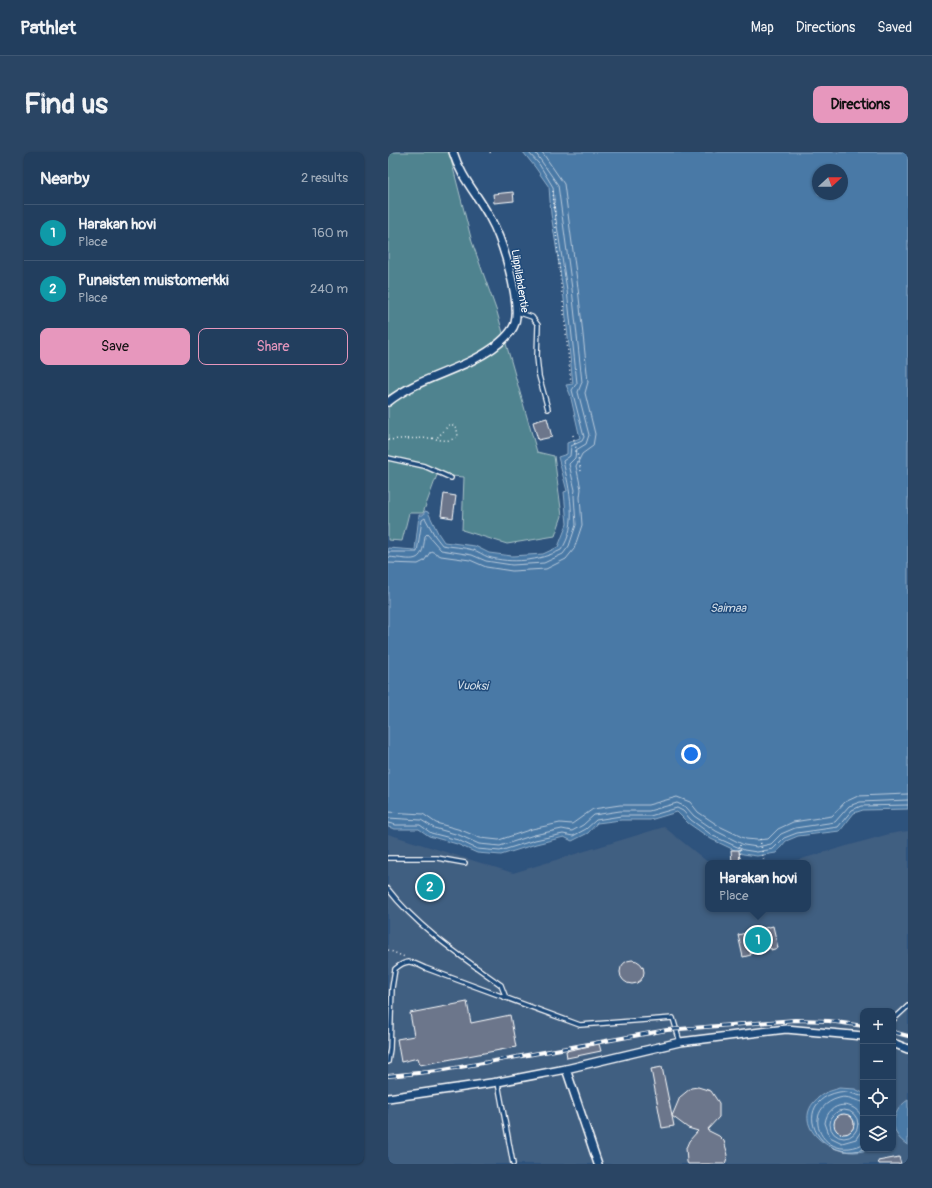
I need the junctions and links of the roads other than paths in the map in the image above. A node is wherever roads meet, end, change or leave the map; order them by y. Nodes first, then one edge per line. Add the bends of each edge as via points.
1 (453, 152) edge
2 (516, 312) junction
3 (388, 402) edge
4 (548, 409) dead end
5 (388, 458) edge
6 (451, 478) dead end
7 (388, 858) edge
8 (465, 863) dead end
9 (388, 889) edge
10 (506, 998) junction
11 (908, 1006) edge
12 (896, 1017) edge
13 (860, 1036) edge
14 (680, 1042) junction
15 (896, 1044) edge
16 (908, 1049) edge
17 (388, 1062) edge
18 (566, 1069) junction
19 (498, 1082) junction
20 (388, 1098) edge
21 (513, 1164) edge
22 (598, 1164) edge

1 - 2 street, Liippilahdentie via 458,168 490,218 503,247
2 - 3 street, Liippilahdentie via 515,325 493,348 452,370 397,394
2 - 4 lane via 532,317 538,324 539,370
5 - 6 lane via 424,466
7 - 8 lane via 437,858
9 - 10 lane via 422,925 501,985
10 - 14 lane via 580,1025 673,1018
10 - 17 lane via 413,962 403,962 395,970 392,988
11 - 12 lane
13 - 14 street via 786,1029
14 - 18 street
15 - 16 street
18 - 19 street
18 - 22 street
19 - 20 street
19 - 21 lane

